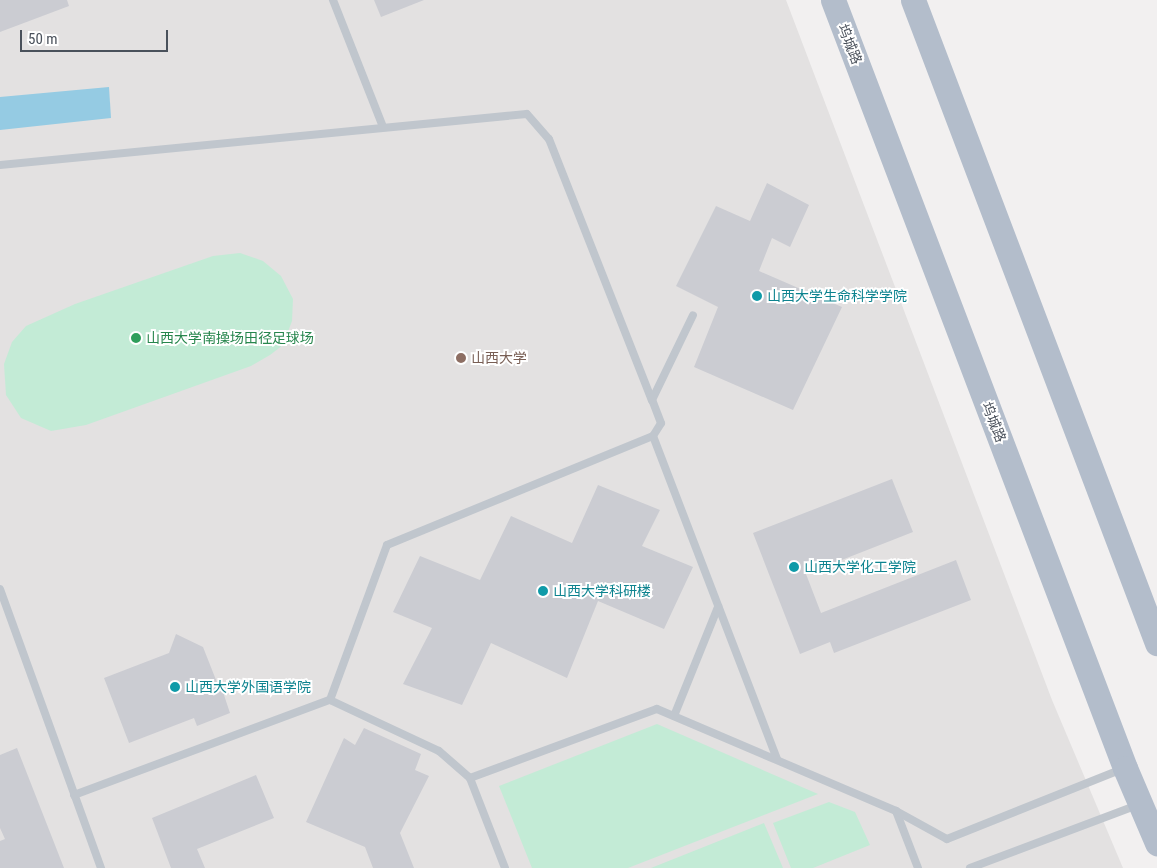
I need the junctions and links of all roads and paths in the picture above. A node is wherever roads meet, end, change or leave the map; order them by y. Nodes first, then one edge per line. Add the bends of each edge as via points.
1 (333, 0) edge
2 (833, 0) edge
3 (912, 0) edge
4 (383, 127) junction
5 (0, 165) edge
6 (693, 315) dead end
7 (652, 400) junction
8 (653, 436) junction
9 (0, 588) edge
10 (718, 606) junction
11 (1157, 643) edge
12 (330, 700) junction
13 (674, 716) junction
14 (777, 760) junction
15 (1124, 768) junction
16 (470, 778) junction
17 (74, 795) junction
18 (1140, 804) junction
19 (896, 811) junction
20 (1157, 844) edge
21 (101, 868) edge
22 (505, 868) edge
23 (918, 868) edge
24 (970, 868) edge

1 - 4 lane
2 - 15 main road, 坞城路
3 - 11 main road
4 - 5 lane
4 - 7 lane via 527,114 549,139
6 - 7 lane
7 - 8 lane via 661,422
8 - 10 lane
8 - 12 lane via 387,545
9 - 17 lane
10 - 13 lane
10 - 14 lane
12 - 16 lane via 439,751
12 - 17 lane
13 - 14 lane
13 - 16 lane via 657,709
14 - 19 lane
15 - 18 main road, 坞城路
15 - 19 lane via 946,839
16 - 22 lane
17 - 21 lane
18 - 20 main road, 坞城路
18 - 24 lane
19 - 23 lane

